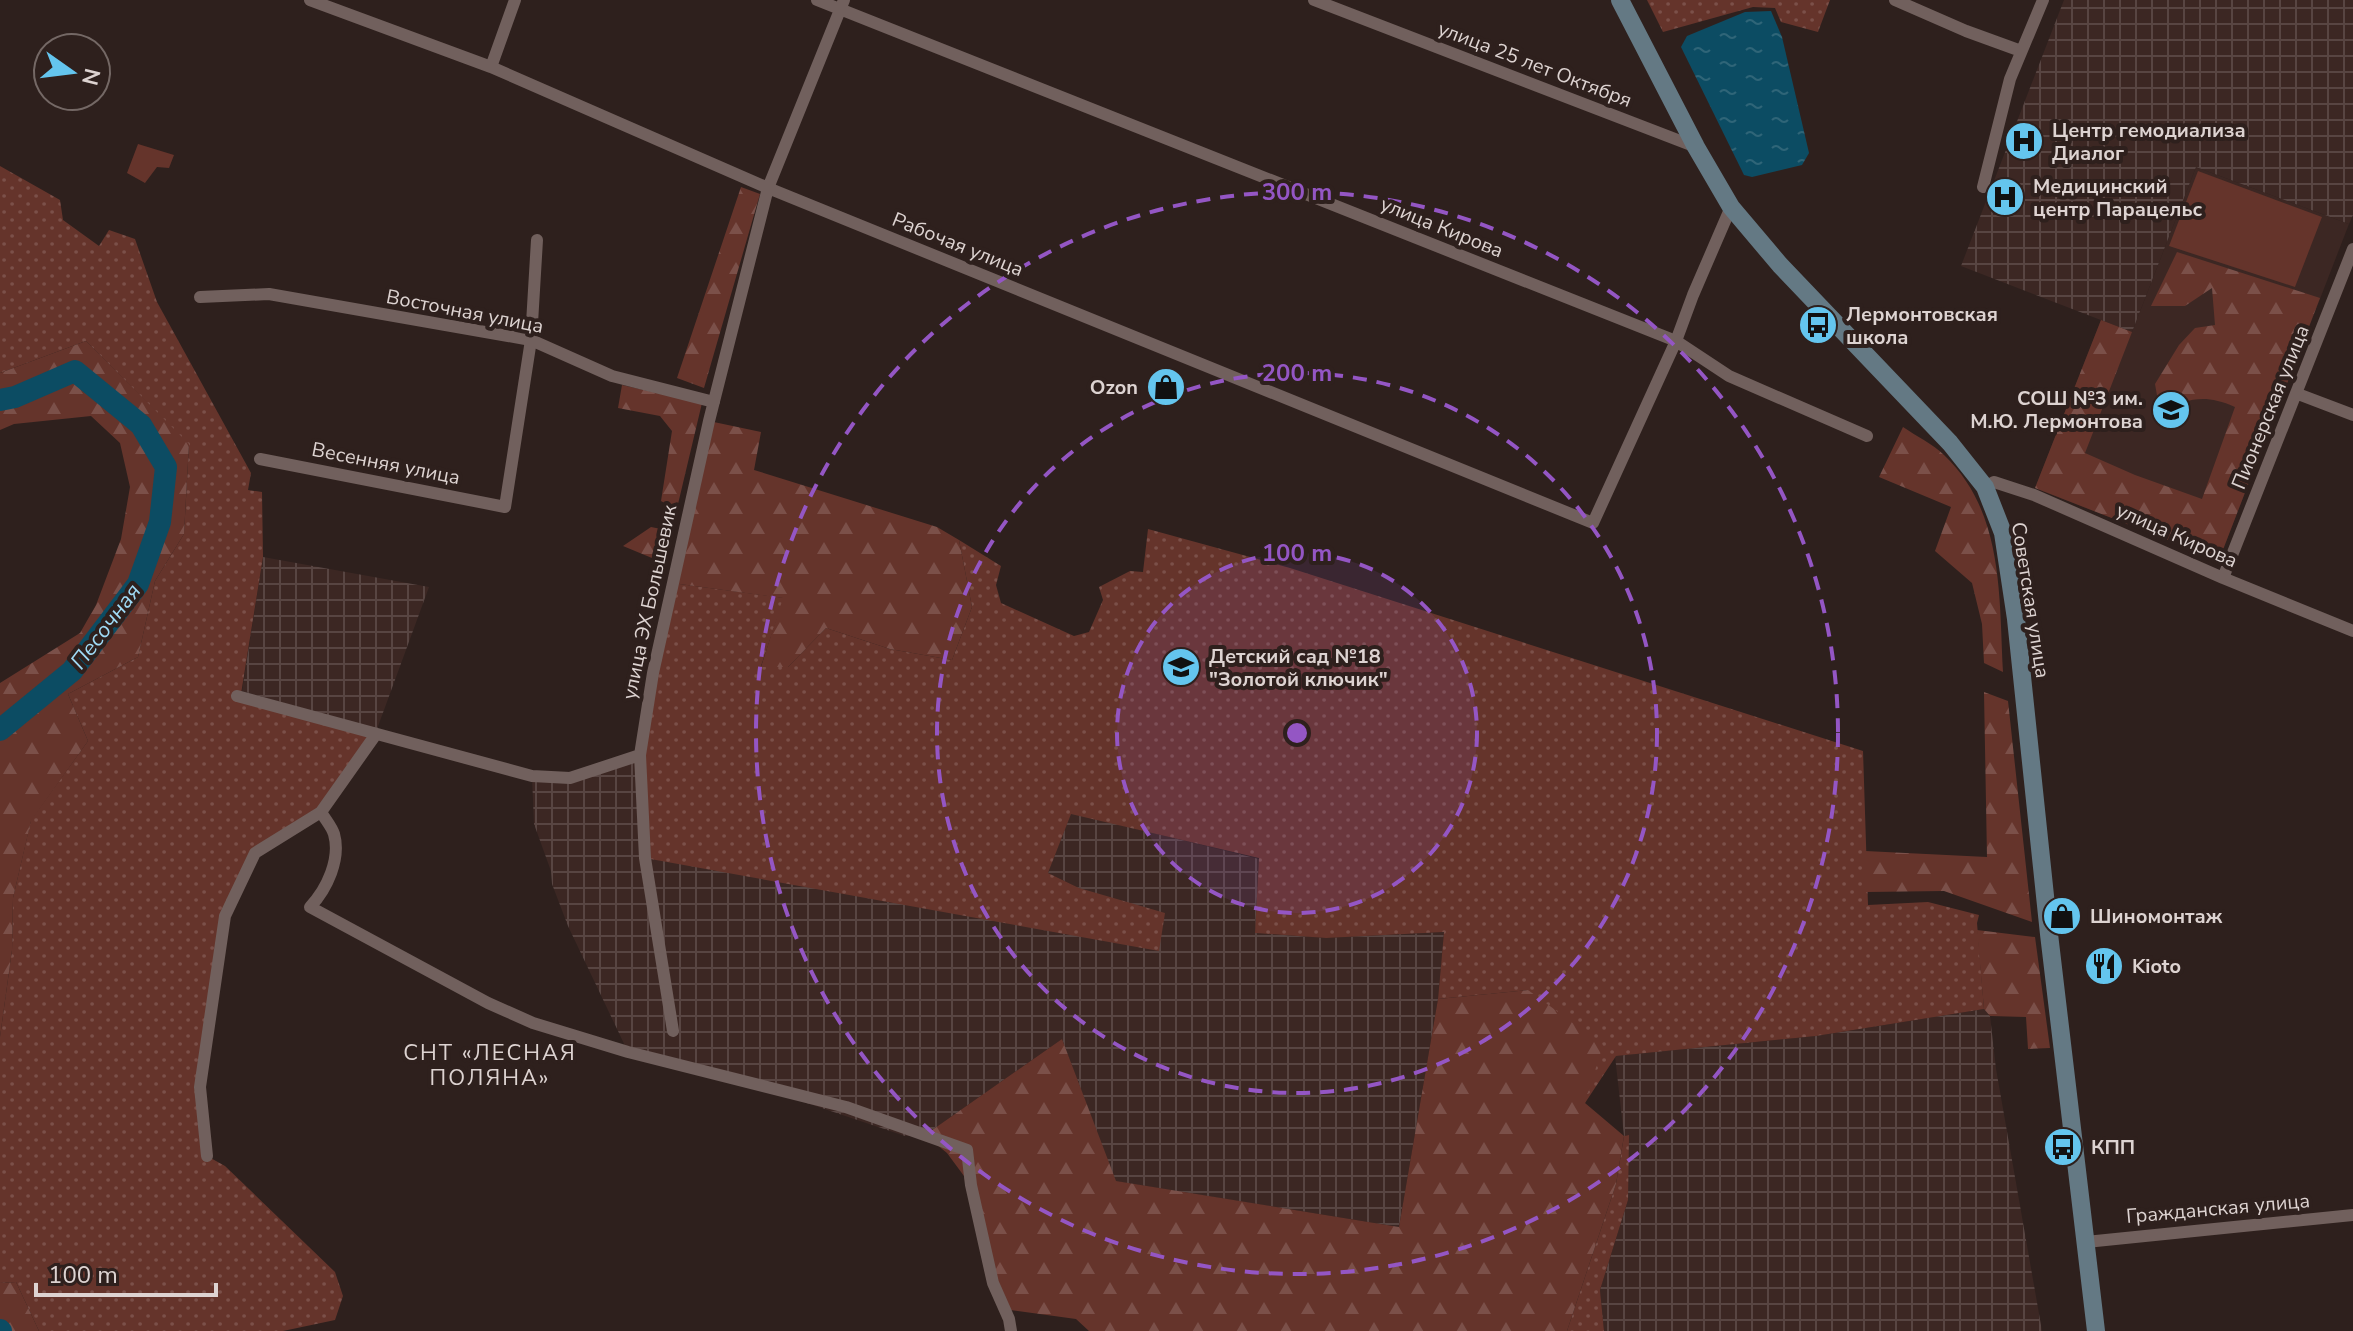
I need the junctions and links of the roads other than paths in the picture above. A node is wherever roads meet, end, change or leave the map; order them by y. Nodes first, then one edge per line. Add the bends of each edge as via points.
1 (310, 0) edge
2 (515, 0) edge
3 (817, 0) edge
4 (1314, 0) edge
5 (1620, 0) edge
6 (1895, 0) edge
7 (2043, 0) edge
8 (842, 5) edge
9 (2021, 51) junction
10 (491, 67) junction
11 (1696, 147) junction
12 (1983, 187) dead end
13 (768, 188) junction
14 (1731, 207) junction
15 (537, 240) dead end
16 (2353, 249) edge
17 (200, 297) dead end
18 (531, 340) junction
19 (1676, 341) junction
20 (2298, 394) junction
21 (714, 402) junction
22 (2353, 415) edge
23 (1867, 436) dead end
24 (260, 459) dead end
25 (1985, 487) junction
26 (2223, 578) junction
27 (2353, 631) edge
28 (237, 696) dead end
29 (374, 737) dead end
30 (640, 755) junction
31 (321, 812) junction
32 (673, 1031) dead end
33 (207, 1156) dead end
34 (2353, 1215) edge
35 (2086, 1242) junction
36 (1011, 1331) edge
37 (2096, 1331) edge

1 - 10 street, Рабочая улица
2 - 10 street
3 - 8 street, улица Кирова
4 - 11 street, улица 25 лет Октября
5 - 11 main road, Советская улица
6 - 9 street
7 - 9 street
8 - 13 street, улица ЭХ Большевик
8 - 19 street, улица Кирова
9 - 12 street
10 - 13 street, Рабочая улица
11 - 14 main road, Советская улица
13 - 19 street, Рабочая улица via 1593,523
13 - 21 street, улица ЭХ Большевик
14 - 19 street
14 - 25 main road, Советская улица
15 - 18 street
16 - 20 street, Пионерская улица
17 - 18 street, Восточная улица via 269,294
18 - 21 street, Восточная улица via 612,376
18 - 24 street, Весенняя улица via 505,507
19 - 23 street, улица Кирова via 1729,376
20 - 22 street
20 - 26 street, Пионерская улица
21 - 30 street, улица ЭХ Большевик
25 - 26 street, улица Кирова via 1994,482 2034,495
25 - 35 main road, Советская улица via 2003,533 2016,619
26 - 27 street, улица Кирова
28 - 30 street via 532,776 570,778
29 - 31 street
30 - 32 street, улица ЭХ Большевик via 645,858
31 - 33 street via 255,853 225,916 200,1087
31 - 36 street via 334,832 337,858 310,907 488,1003 533,1023 846,1107 967,1150 993,1283
34 - 35 street, Гражданская улица
35 - 37 main road, Советская улица

